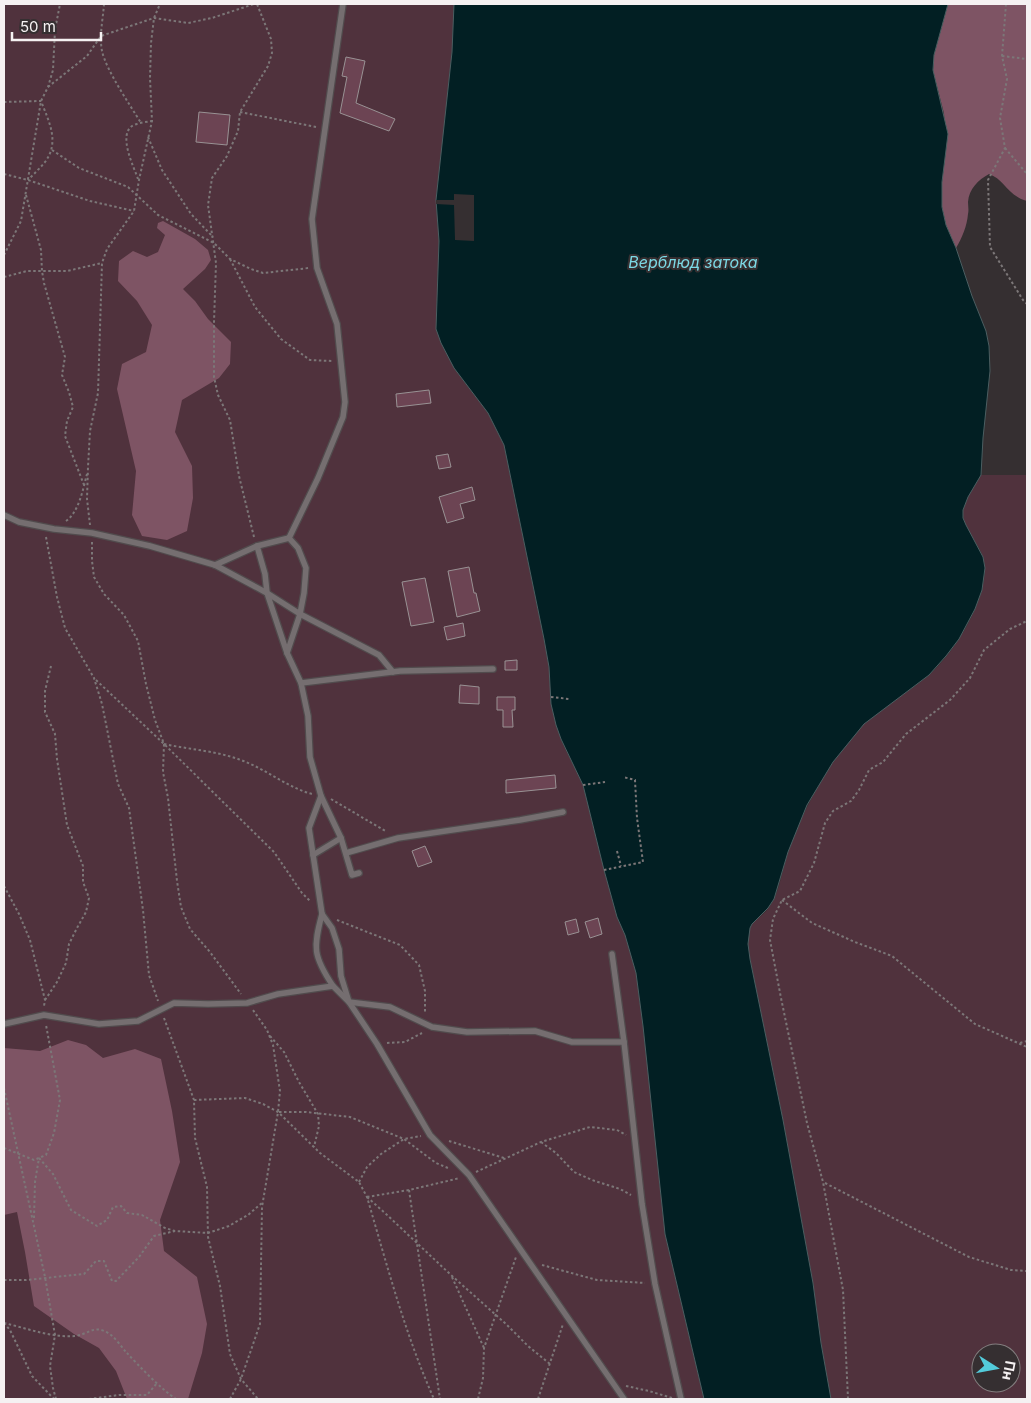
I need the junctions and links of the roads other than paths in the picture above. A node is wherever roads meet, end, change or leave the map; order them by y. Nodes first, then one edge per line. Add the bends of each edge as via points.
1 (343, 4) edge
2 (4, 515) edge
3 (289, 538) junction
4 (256, 546) junction
5 (214, 565) junction
6 (267, 593) junction
7 (300, 614) junction
8 (287, 653) junction
9 (493, 669) dead end
10 (393, 672) junction
11 (301, 683) junction
12 (321, 796) junction
13 (564, 812) dead end
14 (341, 838) junction
15 (346, 853) junction
16 (313, 854) junction
17 (359, 873) dead end
18 (322, 914) junction
19 (612, 954) dead end
20 (332, 986) junction
21 (348, 1002) junction
22 (4, 1024) edge
23 (624, 1042) junction
24 (624, 1399) edge
25 (681, 1399) edge

1 - 3 lane via 312,219 316,268 338,324 345,402 343,417 318,478
2 - 5 lane via 19,522 54,529 92,532
3 - 4 lane
3 - 7 lane via 298,548 306,568
4 - 5 lane
4 - 6 lane
5 - 6 lane
6 - 7 lane
6 - 8 lane
7 - 8 lane
7 - 10 lane via 379,655
8 - 11 lane
9 - 10 lane
10 - 11 lane
11 - 12 lane via 308,716 310,757
12 - 14 lane
12 - 16 lane via 309,828
13 - 15 lane via 398,838
14 - 15 lane
14 - 16 lane
15 - 17 lane via 352,875
16 - 18 lane
18 - 20 lane via 316,952
18 - 21 lane via 340,949 341,976
19 - 23 lane
20 - 21 lane
20 - 22 lane via 278,994 247,1003 174,1003 138,1021 99,1024 44,1016
21 - 23 lane via 390,1007 432,1027 467,1032 535,1031 572,1042
21 - 24 lane via 377,1044 430,1135 470,1176
23 - 25 lane via 642,1204 655,1284

